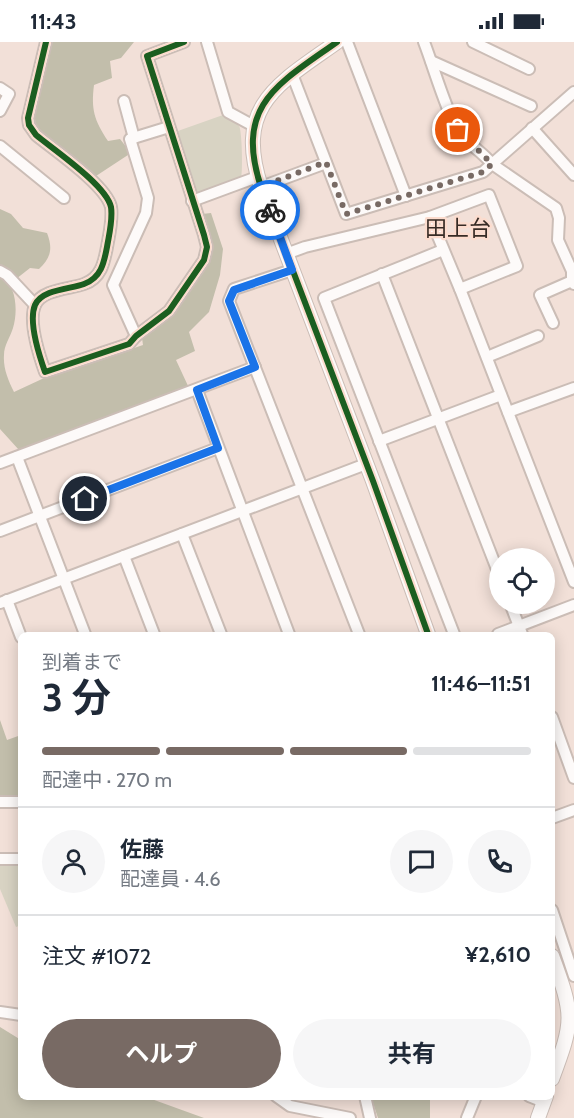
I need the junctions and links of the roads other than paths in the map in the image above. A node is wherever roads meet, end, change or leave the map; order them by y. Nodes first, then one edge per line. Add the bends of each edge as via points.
1 (46, 42) edge
2 (184, 42) edge
3 (207, 42) edge
4 (337, 42) edge
5 (347, 42) edge
6 (424, 42) edge
7 (473, 42) edge
8 (431, 61) junction
9 (529, 69) dead end
10 (292, 74) junction
11 (0, 88) edge
12 (574, 92) edge
13 (124, 101) dead end
14 (531, 106) dead end
15 (0, 111) edge
16 (254, 126) junction
17 (169, 127) junction
18 (532, 128) junction
19 (135, 138) junction
20 (0, 146) edge
21 (326, 162) junction
22 (492, 164) junction
23 (574, 175) edge
24 (259, 182) junction
25 (406, 196) junction
26 (64, 198) dead end
27 (192, 201) junction
28 (430, 217) junction
29 (443, 250) junction
30 (286, 254) junction
31 (292, 270) junction
32 (0, 271) edge
33 (382, 274) junction
34 (573, 283) edge
35 (460, 289) junction
36 (35, 305) junction
37 (553, 323) dead end
38 (136, 336) junction
39 (538, 336) dead end
40 (487, 357) junction
41 (255, 367) junction
42 (197, 390) junction
43 (573, 392) edge
44 (501, 395) junction
45 (508, 412) junction
46 (438, 419) junction
47 (379, 441) junction
48 (218, 448) junction
49 (17, 457) junction
50 (0, 464) edge
51 (366, 464) junction
52 (302, 488) junction
53 (242, 511) junction
54 (40, 516) junction
55 (0, 531) edge
56 (182, 534) junction
57 (489, 549) edge
58 (124, 556) junction
59 (64, 579) junction
60 (574, 582) edge
61 (4, 602) edge
62 (574, 605) edge
63 (514, 614) edge
64 (520, 631) edge
65 (19, 632) edge
66 (84, 632) edge
67 (153, 632) edge
68 (220, 632) edge
69 (288, 632) edge
70 (357, 632) edge
71 (425, 632) edge
72 (453, 632) edge
73 (555, 725) edge
74 (574, 777) edge
75 (0, 802) edge
76 (18, 802) edge
77 (574, 810) edge
78 (555, 817) edge
79 (18, 858) edge
80 (0, 859) edge
81 (555, 919) edge
82 (555, 963) edge
83 (574, 976) edge
84 (572, 1002) edge
85 (0, 1012) edge
86 (18, 1012) edge
87 (555, 1071) edge
88 (282, 1100) edge
89 (366, 1100) edge
90 (474, 1100) edge
91 (545, 1100) edge
92 (350, 1118) edge
93 (370, 1118) edge
94 (467, 1118) edge
95 (538, 1118) edge

1 - 36 street via 29,125 101,188 111,206 111,217 104,262 96,278 40,298
2 - 17 street via 147,56
3 - 16 street via 228,112
4 - 10 street
5 - 25 street
6 - 8 street
7 - 9 street
8 - 14 street
8 - 22 street via 458,130
10 - 16 street via 265,100
10 - 21 street
11 - 15 street via 9,94
12 - 18 street
13 - 19 street
16 - 24 street via 252,151
17 - 19 street
17 - 27 street
18 - 22 street
18 - 23 street
19 - 38 street via 130,139 148,205 113,285
20 - 26 street
21 - 24 street
21 - 25 street via 346,214
22 - 25 street via 483,172
22 - 34 street via 556,208 558,240 572,271
24 - 27 street
24 - 30 street
27 - 38 street via 207,247 204,260 169,311
28 - 29 street
28 - 30 street
28 - 35 street via 489,195 517,266
29 - 33 street
29 - 35 street
30 - 31 street
31 - 41 street via 234,290 229,301
31 - 51 street
32 - 36 street
33 - 46 street
33 - 47 street via 324,298
34 - 37 street via 540,295
35 - 40 street
36 - 38 street via 34,331 45,372 129,344
39 - 40 street
40 - 44 street
41 - 42 street
41 - 52 street
42 - 48 street
42 - 49 street
43 - 45 street
44 - 45 street
44 - 46 street
45 - 60 street
46 - 47 street
46 - 57 street
47 - 72 street
48 - 53 street
48 - 54 street
49 - 50 street
49 - 54 street
51 - 52 street
51 - 71 street
52 - 53 street
52 - 70 street
53 - 56 street
53 - 69 street
54 - 55 street
54 - 59 street
56 - 58 street
56 - 68 street
58 - 59 street
58 - 67 street
59 - 61 street
59 - 66 street
61 - 65 street
62 - 64 street
63 - 64 street
73 - 74 street
75 - 76 street
77 - 78 street
79 - 80 street
81 - 83 street
82 - 84 street
84 - 87 street via 568,1036
85 - 86 street
88 - 92 street via 290,1106
89 - 93 street
90 - 94 street
91 - 95 street

